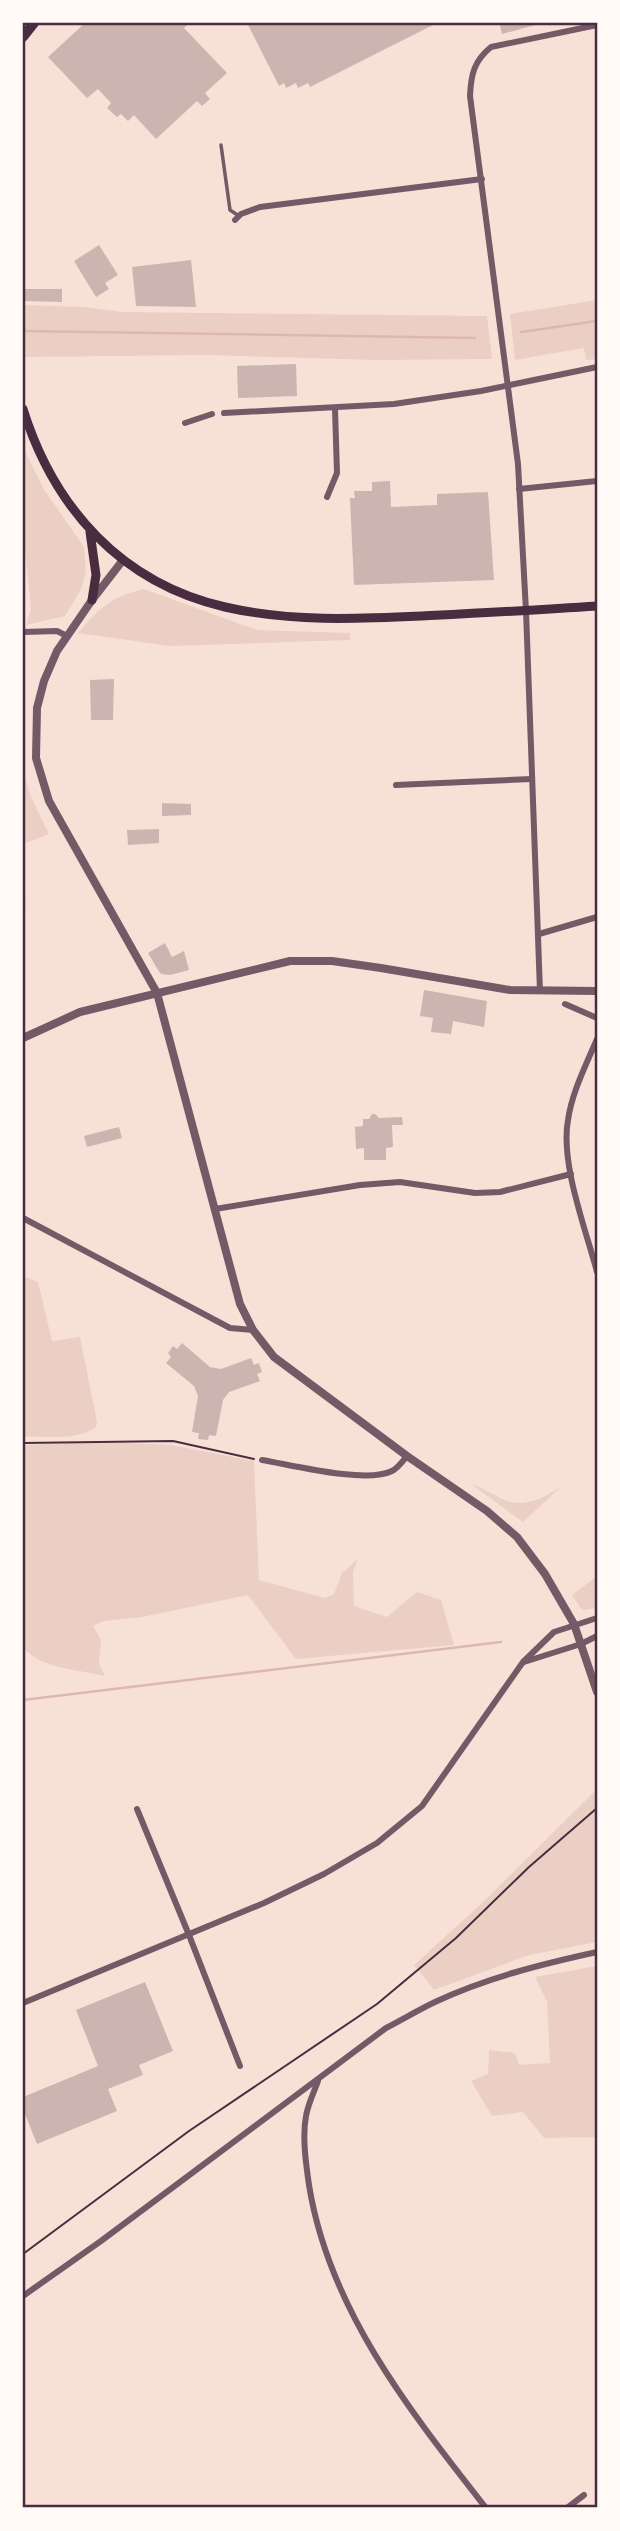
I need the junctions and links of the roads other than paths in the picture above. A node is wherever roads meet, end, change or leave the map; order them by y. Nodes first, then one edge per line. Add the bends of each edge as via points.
1 (34, 23) edge
2 (597, 25) edge
3 (23, 37) edge
4 (221, 145) dead end
5 (482, 179) junction
6 (237, 218) joint
7 (597, 367) edge
8 (507, 386) junction
9 (23, 409) edge
10 (335, 409) junction
11 (212, 414) dead end
12 (225, 414) dead end
13 (185, 423) dead end
14 (597, 481) edge
15 (519, 489) junction
16 (327, 497) dead end
17 (90, 532) junction
18 (123, 560) junction
19 (92, 600) junction
20 (597, 606) edge
21 (526, 611) junction
22 (23, 632) edge
23 (67, 636) junction
24 (531, 779) junction
25 (396, 785) dead end
26 (597, 917) edge
27 (538, 934) junction
28 (540, 990) junction
29 (597, 991) edge
30 (157, 993) junction
31 (565, 1004) dead end
32 (597, 1018) edge
33 (23, 1038) edge
34 (597, 1039) edge
35 (571, 1174) junction
36 (215, 1209) junction
37 (23, 1218) edge
38 (597, 1272) edge
39 (253, 1330) junction
40 (407, 1456) junction
41 (262, 1460) road end
42 (597, 1618) edge
43 (574, 1624) junction
44 (597, 1636) edge
45 (581, 1644) junction
46 (523, 1662) junction
47 (597, 1692) edge
48 (137, 1809) dead end
49 (189, 1935) junction
50 (597, 1952) edge
51 (23, 2003) edge
52 (240, 2066) dead end
53 (319, 2079) junction
54 (23, 2295) edge
55 (584, 2495) dead end
56 (486, 2508) edge
57 (567, 2508) edge

1 - 3 main road
2 - 5 street via 491,47 481,55 474,66 470,96
4 - 6 lane via 230,210
5 - 6 street via 260,206
5 - 8 street
7 - 8 street
8 - 10 street
8 - 15 street
9 - 17 main road via 58,490
10 - 12 street
10 - 16 street via 337,473
11 - 13 street
14 - 15 street
15 - 21 street
17 - 18 main road
17 - 19 main road via 96,575
18 - 19 street
18 - 21 main road via 177,591 224,607 269,615 338,619
19 - 23 street
20 - 21 main road
21 - 24 street
22 - 23 street via 57,631
23 - 30 street via 44,681 37,708 36,758 49,801
24 - 25 street
24 - 27 street
26 - 27 street
27 - 28 street
28 - 29 street
28 - 30 street via 510,990 332,961 290,961
30 - 33 street via 80,1012
30 - 36 street
31 - 32 street
34 - 35 street via 567,1121
35 - 36 street via 500,1192 400,1182
35 - 38 street
36 - 39 street via 240,1304
37 - 39 street via 230,1328
39 - 40 street via 292,1372
40 - 41 street via 393,1471 376,1476
40 - 43 street via 517,1537
42 - 43 street
43 - 45 street
43 - 46 street via 554,1632
44 - 45 street
45 - 46 street
45 - 47 street
46 - 49 street via 422,1806 377,1843 324,1874
48 - 49 street
49 - 51 street
49 - 52 street
50 - 53 street via 542,1964 435,2002 386,2028
53 - 54 street
53 - 56 street via 306,2117 306,2162 314,2212 346,2305 407,2407
55 - 57 street

